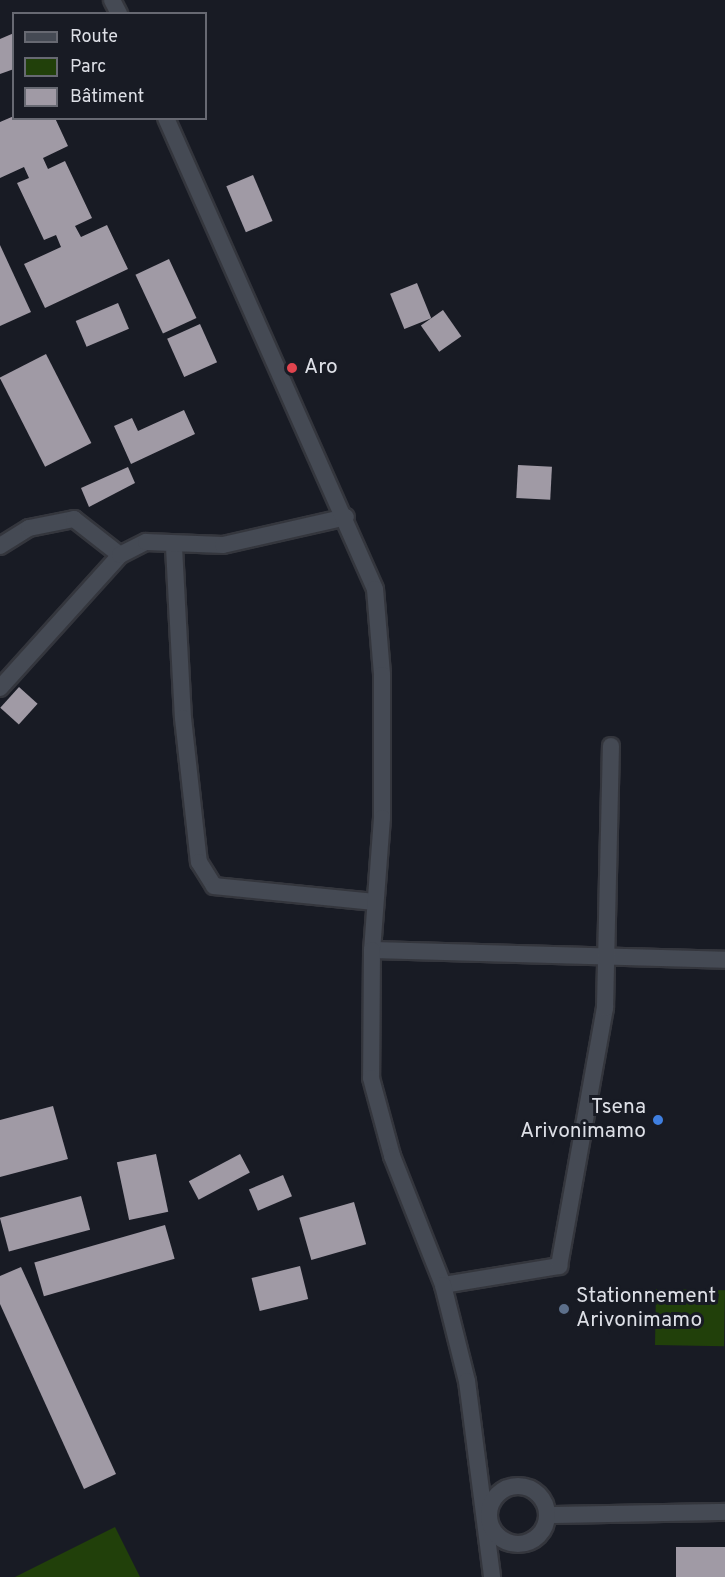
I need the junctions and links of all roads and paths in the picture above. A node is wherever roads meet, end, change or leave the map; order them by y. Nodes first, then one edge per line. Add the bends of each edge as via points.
1 (167, 120) edge
2 (346, 517) junction
3 (0, 546) edge
4 (174, 547) junction
5 (120, 555) junction
6 (0, 688) edge
7 (610, 746) dead end
8 (374, 902) junction
9 (372, 950) junction
10 (608, 954) junction
11 (725, 960) edge
12 (443, 1286) junction
13 (725, 1512) edge
14 (548, 1515) junction
15 (489, 1518) junction
16 (492, 1577) edge

1 - 2 street
2 - 4 street via 223,545
2 - 8 street via 375,589 382,675 382,818
3 - 5 street via 28,528 74,519
4 - 5 street via 146,543
4 - 8 street via 183,718 199,862 214,886
5 - 6 street
7 - 10 street
8 - 9 street
9 - 10 street
9 - 12 street via 371,1078 392,1156
10 - 11 street
10 - 12 street via 605,1008 559,1266
12 - 15 street via 467,1381
13 - 14 street
14 - 15 street via 542,1532 529,1543 511,1544 496,1534
14 - 15 street via 532,1489 516,1486 501,1491
15 - 16 street

